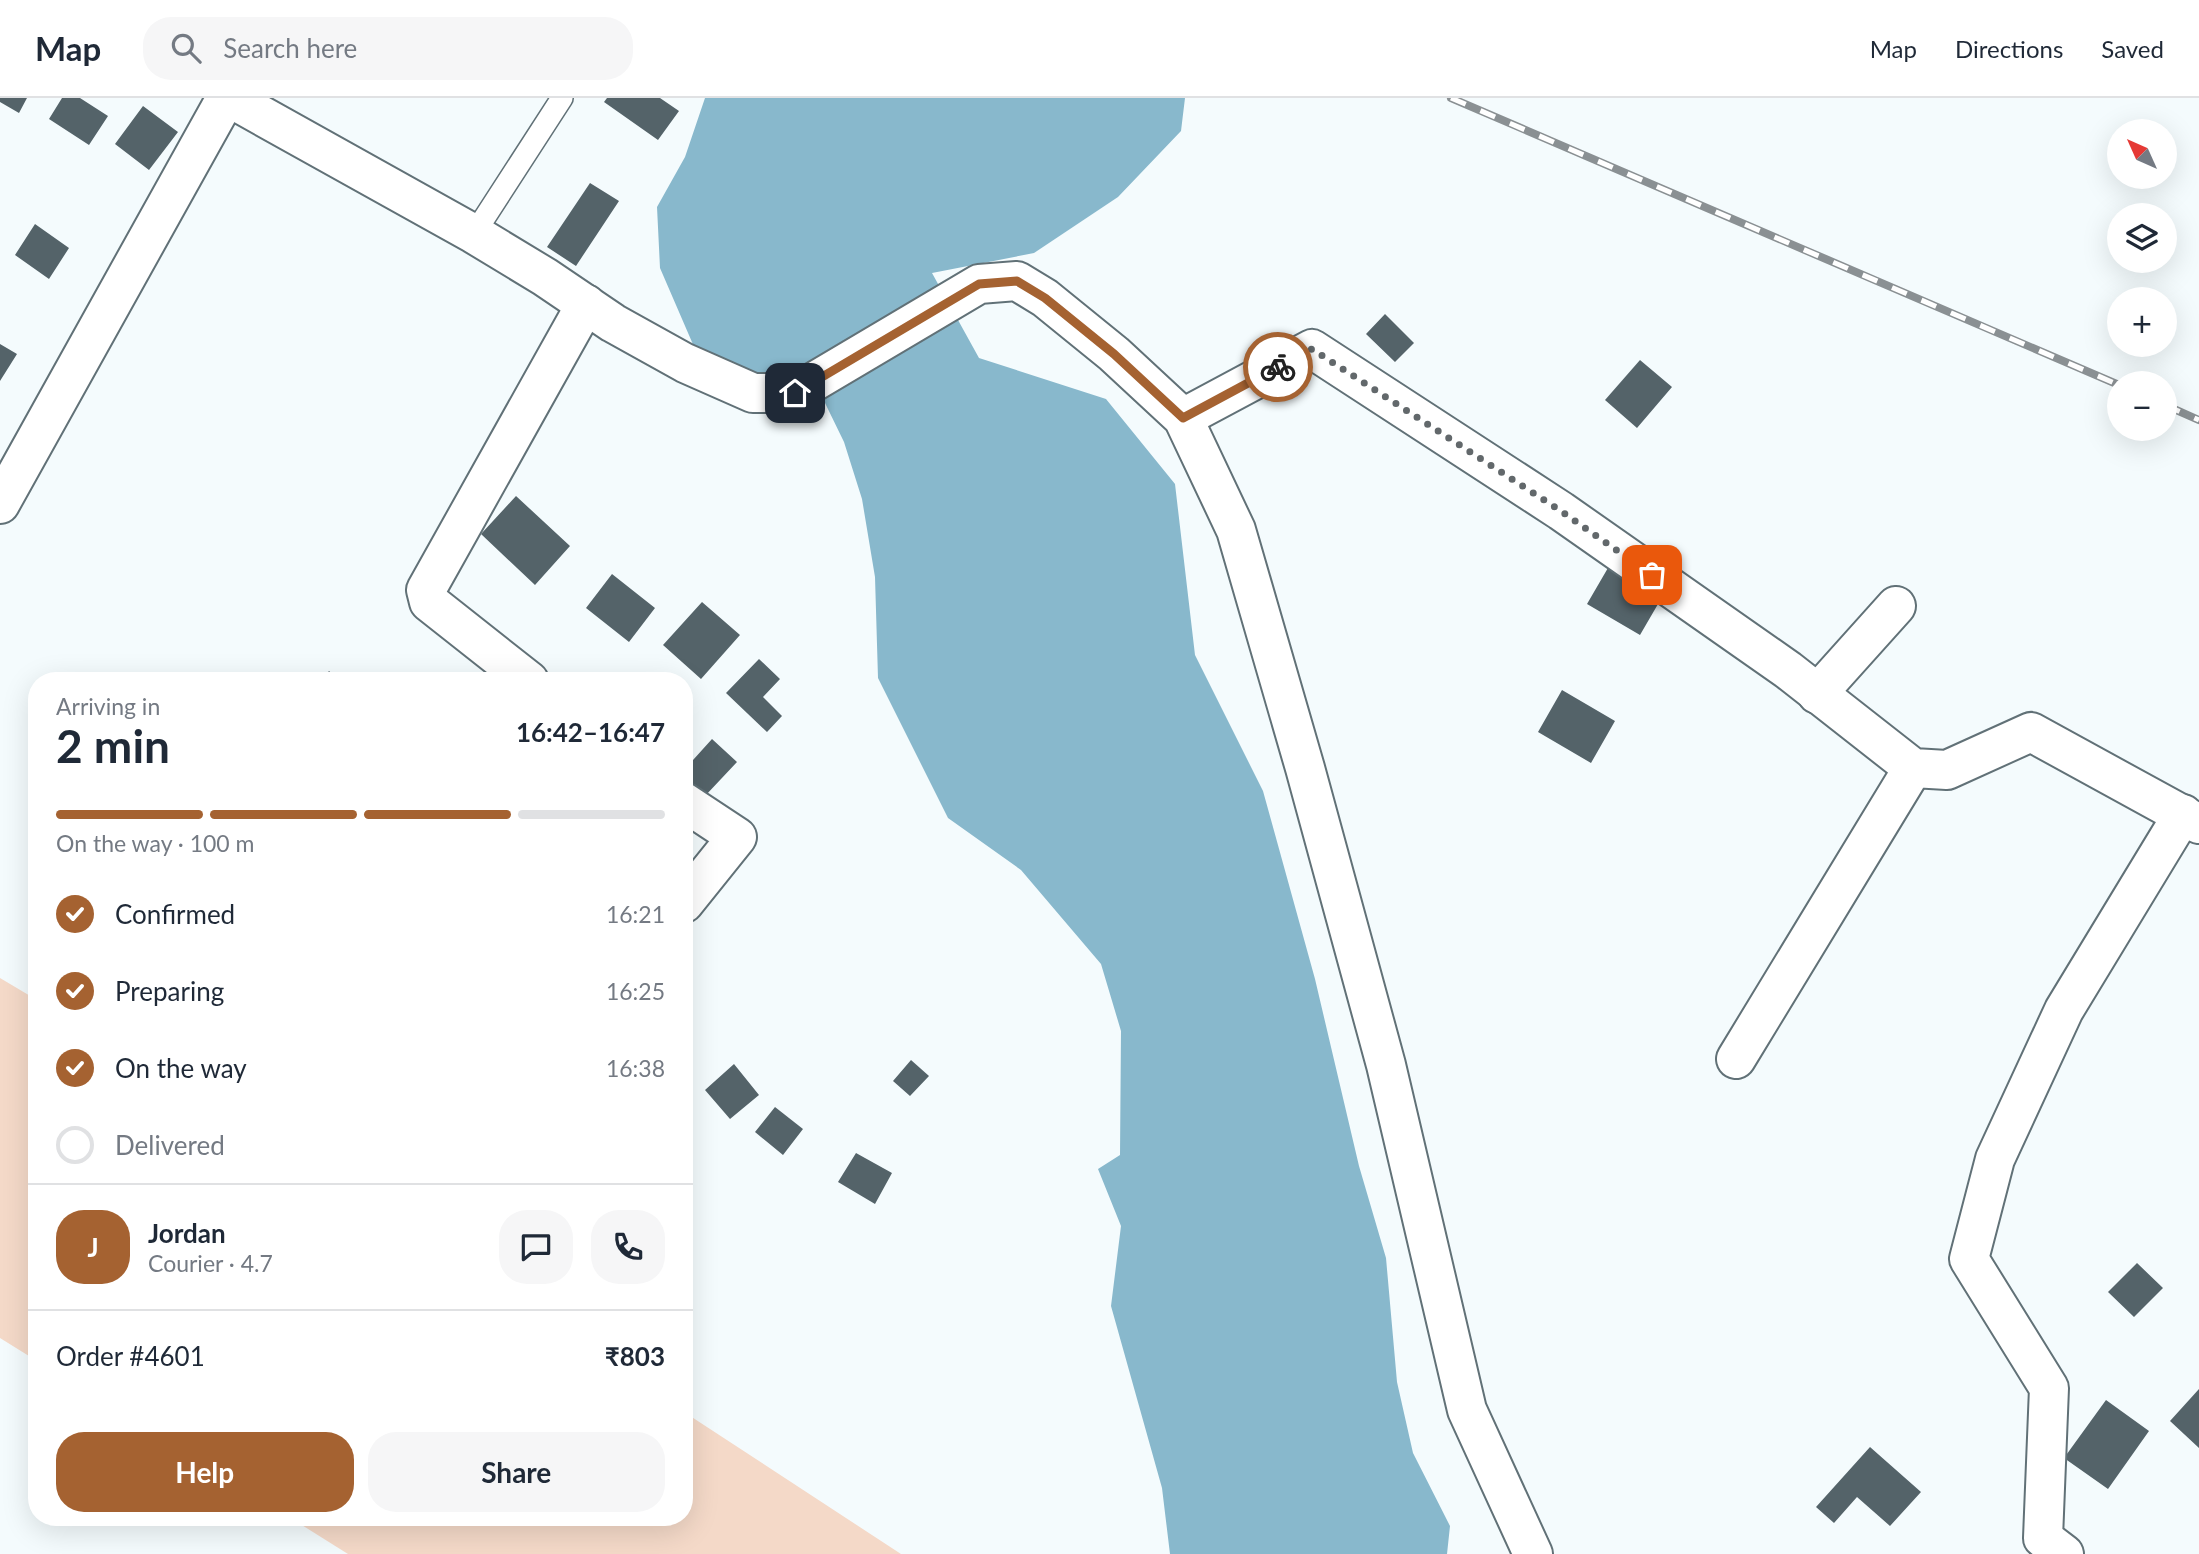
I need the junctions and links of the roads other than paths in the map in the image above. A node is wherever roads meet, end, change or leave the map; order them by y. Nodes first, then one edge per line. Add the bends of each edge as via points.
1 (228, 98) edge
2 (562, 98) edge
3 (474, 234) junction
4 (586, 304) junction
5 (1183, 418) junction
6 (0, 504) edge
7 (1896, 606) dead end
8 (518, 672) edge
9 (1817, 694) junction
10 (1913, 768) junction
11 (693, 808) edge
12 (2191, 819) edge
13 (693, 892) edge
14 (1736, 1059) dead end
15 (1533, 1554) edge
16 (2064, 1554) edge

1 - 3 street
1 - 6 street
2 - 3 lane
3 - 4 street
4 - 5 street via 685,363 727,382 753,393 795,393 979,284 1017,281 1114,354
4 - 8 street via 426,590 429,601
5 - 9 street via 1312,349 1561,511
5 - 15 street via 1236,530 1301,754 1386,1065 1467,1410
7 - 9 street
9 - 10 street
10 - 12 street via 1947,771 2031,732
10 - 14 street
11 - 13 street via 737,837
12 - 16 street via 2064,1010 1995,1159 1969,1259 2049,1388 2043,1538

